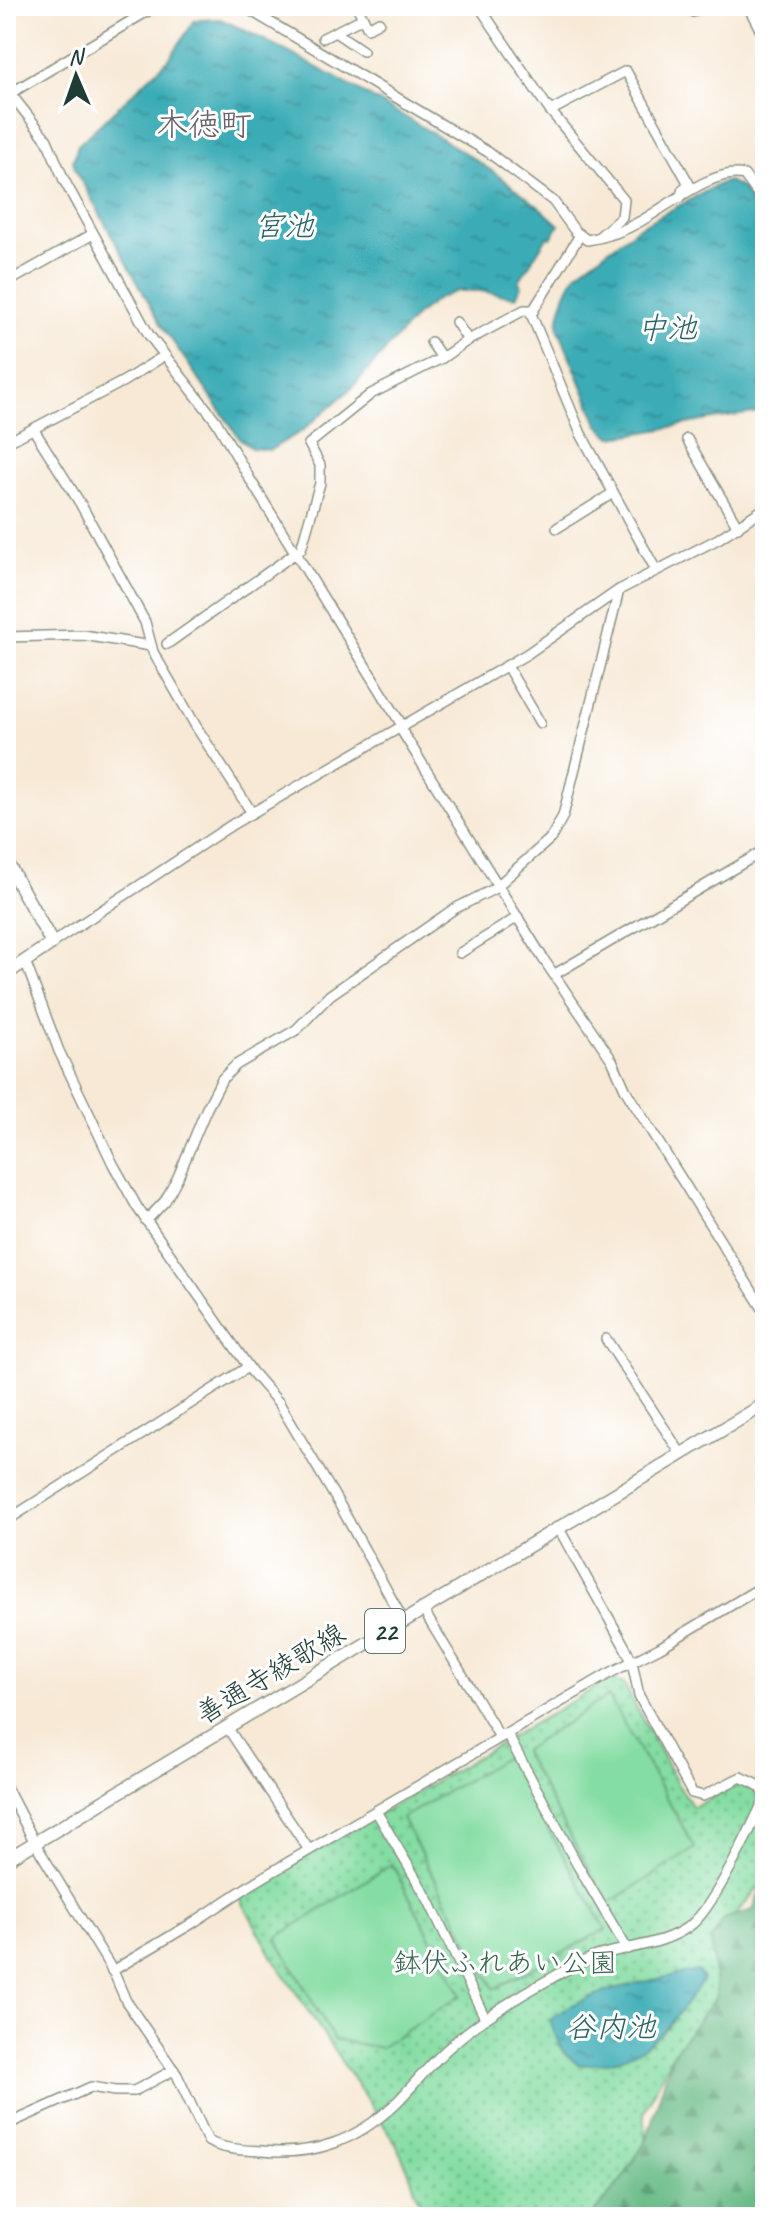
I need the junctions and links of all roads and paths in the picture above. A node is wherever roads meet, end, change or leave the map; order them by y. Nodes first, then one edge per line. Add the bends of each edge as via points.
1 (156, 6) edge
2 (243, 6) edge
3 (357, 6) edge
4 (479, 6) edge
5 (690, 6) edge
6 (703, 6) edge
7 (748, 6) edge
8 (363, 18) junction
9 (379, 22) dead end
10 (335, 32) junction
11 (323, 38) dead end
12 (765, 39) edge
13 (363, 51) dead end
14 (7, 92) edge
15 (550, 111) junction
16 (713, 178) junction
17 (689, 184) junction
18 (680, 198) junction
19 (765, 203) edge
20 (93, 234) junction
21 (580, 235) junction
22 (596, 239) junction
23 (6, 283) edge
24 (534, 310) junction
25 (456, 322) dead end
26 (468, 340) junction
27 (431, 342) dead end
28 (442, 358) junction
29 (159, 359) dead end
30 (34, 430) junction
31 (687, 439) dead end
32 (6, 443) edge
33 (613, 493) junction
34 (765, 508) edge
35 (738, 527) junction
36 (557, 528) dead end
37 (296, 553) junction
38 (656, 570) junction
39 (619, 590) junction
40 (6, 637) edge
41 (167, 644) dead end
42 (151, 646) junction
43 (507, 666) junction
44 (540, 723) dead end
45 (402, 727) junction
46 (252, 813) junction
47 (765, 850) edge
48 (6, 861) edge
49 (497, 884) junction
50 (518, 917) junction
51 (52, 943) junction
52 (460, 953) dead end
53 (25, 961) junction
54 (6, 974) edge
55 (555, 974) junction
56 (146, 1221) junction
57 (765, 1312) edge
58 (606, 1339) dead end
59 (248, 1367) junction
60 (765, 1404) edge
61 (681, 1454) junction
62 (6, 1521) edge
63 (558, 1527) junction
64 (765, 1585) edge
65 (422, 1608) junction
66 (403, 1620) junction
67 (632, 1662) junction
68 (227, 1727) junction
69 (507, 1734) junction
70 (6, 1787) edge
71 (765, 1796) edge
72 (376, 1811) junction
73 (35, 1843) junction
74 (309, 1850) junction
75 (6, 1860) edge
76 (627, 1949) junction
77 (112, 1971) junction
78 (485, 2018) junction
79 (174, 2070) junction
80 (6, 2125) edge

1 - 14 street
2 - 21 street via 488,152 553,201
3 - 8 street
4 - 15 street
5 - 6 street via 693,12
7 - 12 street
8 - 9 street via 368,28
8 - 10 street
10 - 11 street
10 - 13 street
14 - 20 street via 47,140
15 - 17 street via 626,71
15 - 22 street via 624,200 622,217
16 - 17 street
16 - 18 street
16 - 19 street via 744,175
17 - 18 street
18 - 22 street via 640,222
20 - 23 street
20 - 37 street via 149,335 233,447
21 - 22 street
21 - 24 street
24 - 26 street via 524,310
24 - 33 street via 531,314 581,434
25 - 26 street
26 - 28 street
27 - 28 street
28 - 37 street via 371,394 309,444 320,465 320,483
29 - 30 street
30 - 32 street
30 - 42 street via 145,622
31 - 35 street via 712,495
33 - 36 street
33 - 38 street
34 - 35 street
35 - 38 street
37 - 41 street
37 - 45 street
38 - 39 street
39 - 43 street
39 - 49 street via 563,816 551,838
40 - 42 street via 83,635
42 - 46 street
43 - 44 street
43 - 45 street
45 - 46 street
45 - 49 street
46 - 51 street
47 - 55 street
48 - 51 main road
49 - 50 street
49 - 56 street via 330,995 296,1030 236,1065 216,1089 165,1201
50 - 52 street
50 - 55 street
51 - 53 main road
53 - 54 main road
53 - 56 street via 69,1074
55 - 57 street
56 - 59 street
58 - 61 street
59 - 62 street
59 - 66 street via 279,1403 308,1450
60 - 61 main road, 善通寺綾歌線 / 22
61 - 63 main road, 善通寺綾歌線 / 22
63 - 65 main road, 善通寺綾歌線 / 22
63 - 67 street
64 - 67 street
65 - 66 main road, 善通寺綾歌線 / 22
65 - 69 street via 498,1734
66 - 68 main road, 善通寺綾歌線 / 22
67 - 69 street
67 - 71 street via 639,1696 692,1793 703,1796 741,1777 759,1785
68 - 73 main road, 善通寺綾歌線 / 22
68 - 74 street
69 - 72 street
69 - 76 street
70 - 73 street
71 - 76 street via 704,1911 679,1933
72 - 74 street
72 - 78 street via 429,1901
73 - 75 main road, 善通寺綾歌線 / 22
73 - 77 street
74 - 77 street
76 - 78 street via 578,1964
77 - 79 street via 126,2001
78 - 79 street via 394,2105 334,2144 308,2152 239,2149 208,2141
79 - 80 street via 134,2091 91,2087

